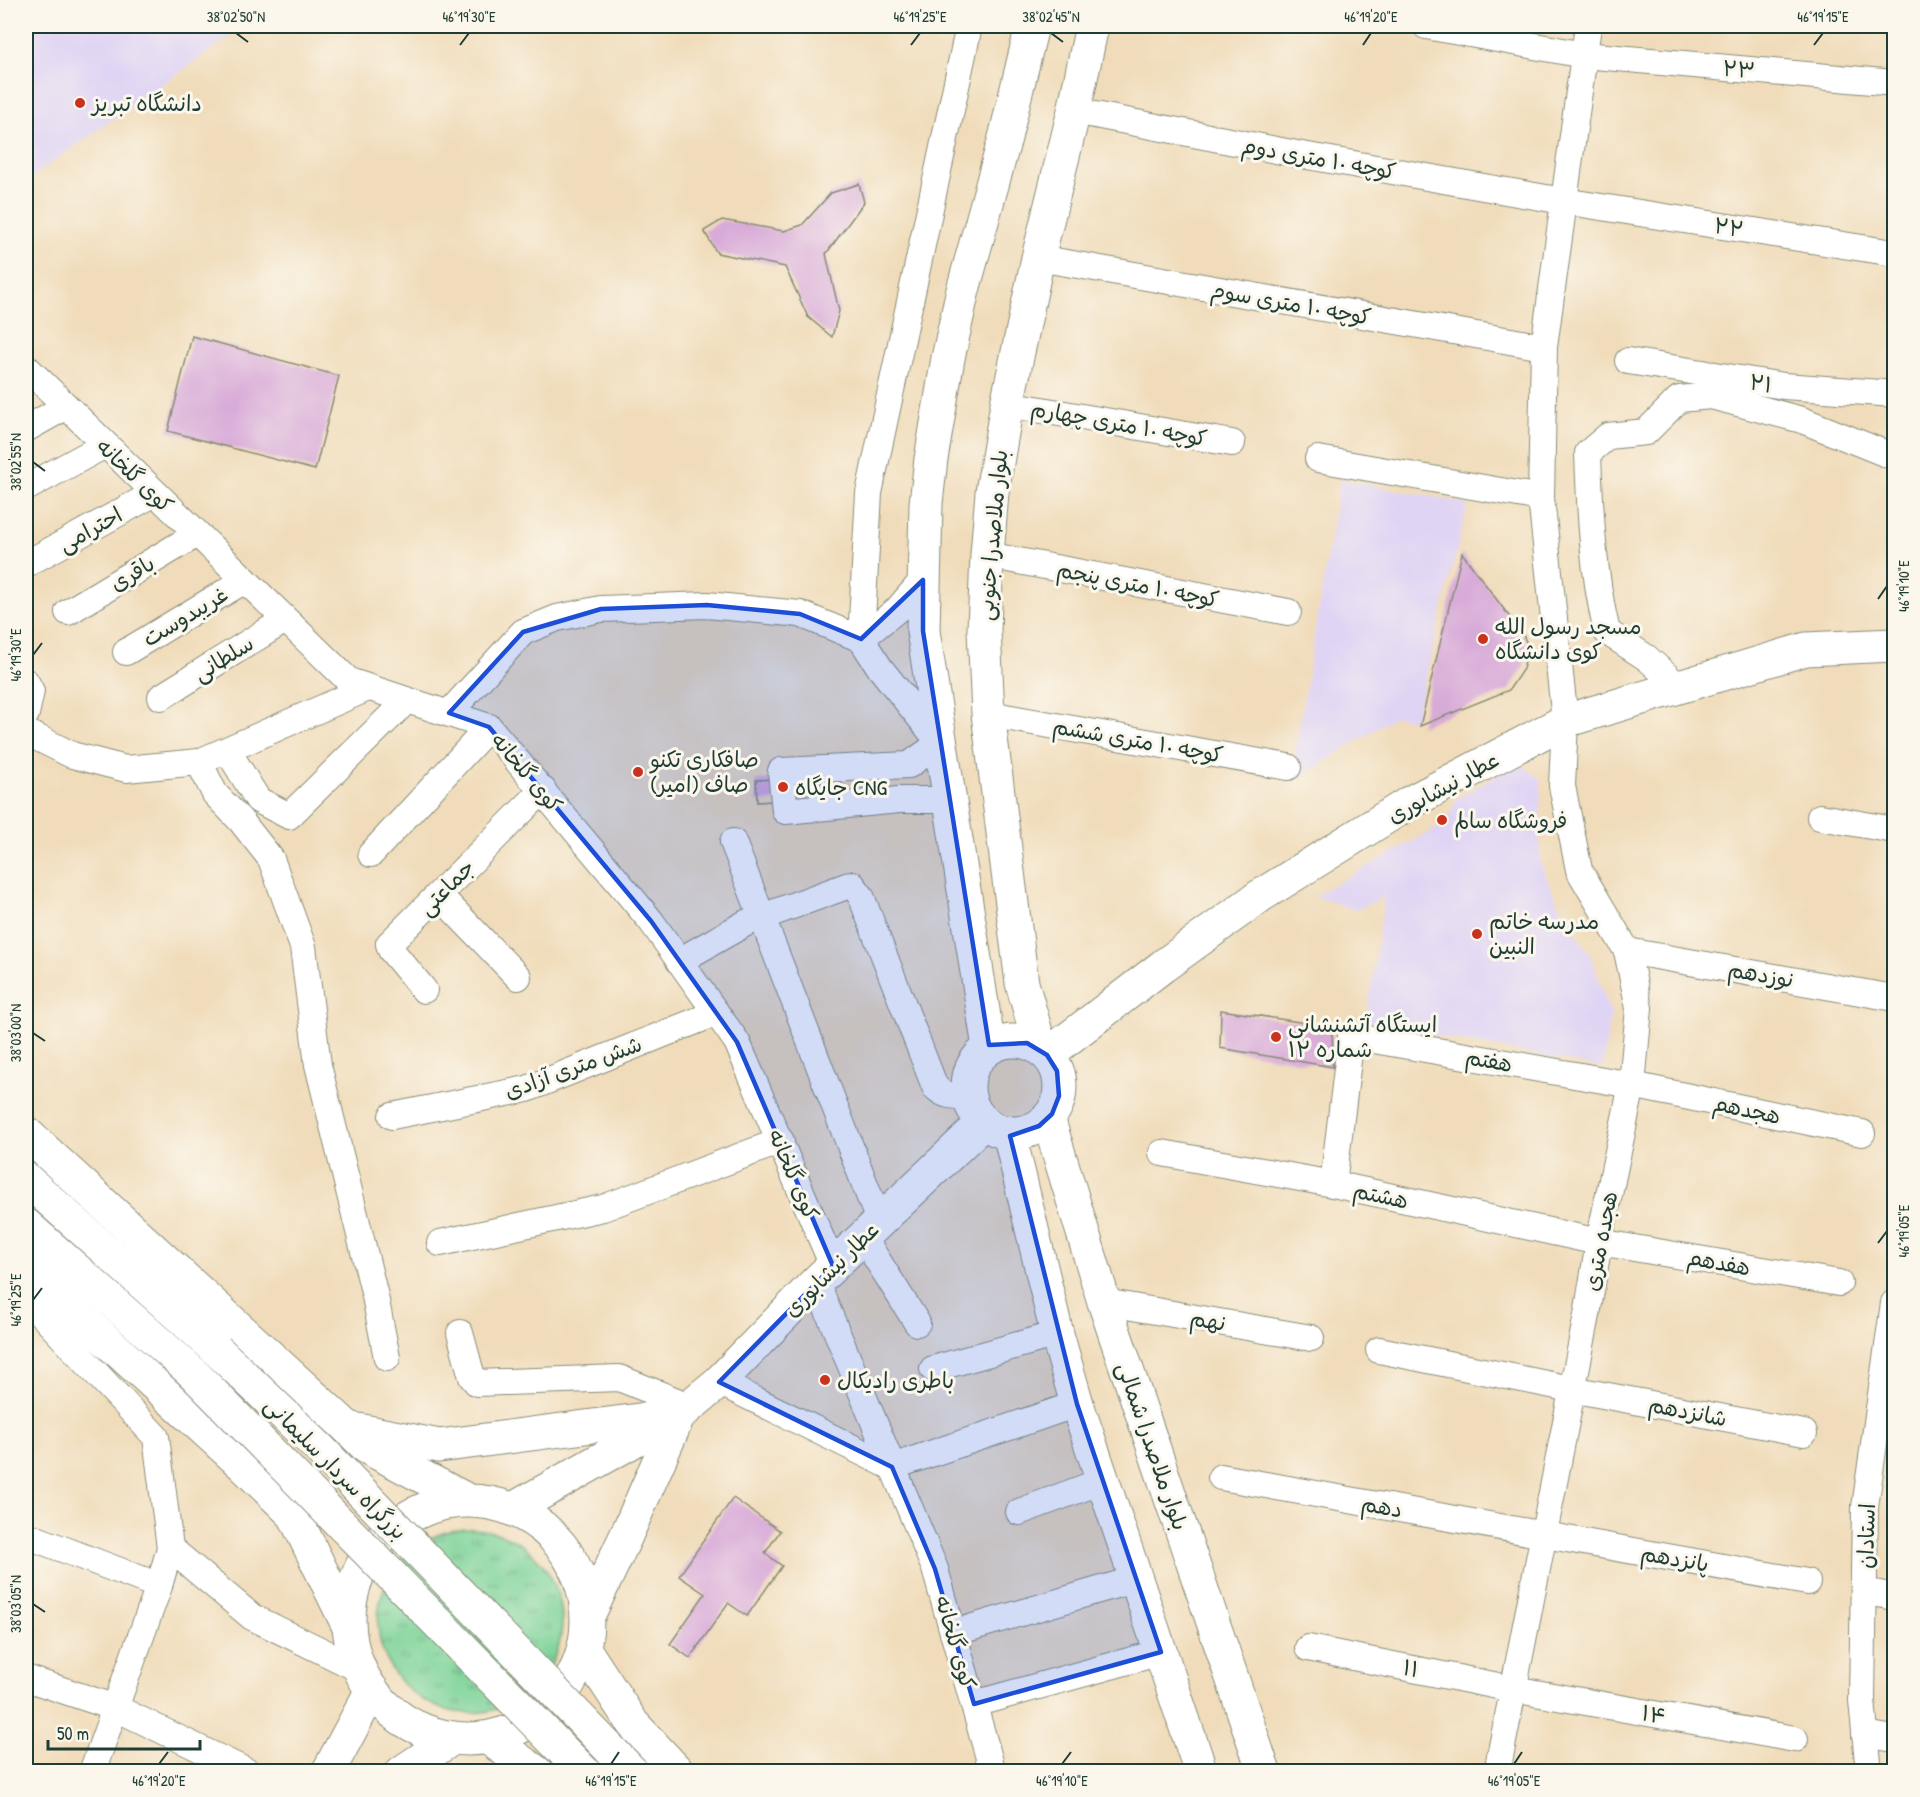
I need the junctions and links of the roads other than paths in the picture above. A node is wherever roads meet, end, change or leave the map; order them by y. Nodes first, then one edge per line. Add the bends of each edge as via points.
1 (969, 26) edge
2 (1032, 26) edge
3 (1092, 26) edge
4 (1426, 26) edge
5 (1588, 26) edge
6 (1584, 55) junction
7 (1894, 83) edge
8 (1074, 111) junction
9 (1563, 201) junction
10 (1894, 253) edge
11 (1038, 258) junction
12 (1544, 347) junction
13 (1628, 361) dead end
14 (26, 367) edge
15 (1894, 394) edge
16 (1007, 404) junction
17 (65, 407) junction
18 (26, 429) edge
19 (1232, 443) dead end
20 (105, 445) junction
21 (1894, 457) edge
22 (1318, 459) dead end
23 (26, 488) edge
24 (155, 494) junction
25 (1541, 498) junction
26 (197, 534) junction
27 (987, 555) junction
28 (26, 564) edge
29 (244, 580) junction
30 (922, 580) junction
31 (68, 612) dead end
32 (1288, 612) dead end
33 (285, 620) junction
34 (861, 639) junction
35 (1894, 645) edge
36 (126, 652) dead end
37 (26, 682) edge
38 (1679, 687) junction
39 (368, 688) junction
40 (161, 697) dead end
41 (406, 701) junction
42 (449, 713) junction
43 (26, 714) edge
44 (988, 714) junction
45 (1566, 721) junction
46 (489, 727) junction
47 (26, 732) edge
48 (940, 743) junction
49 (228, 751) junction
50 (199, 762) junction
51 (1288, 767) dead end
52 (543, 790) junction
53 (950, 800) junction
54 (1820, 817) dead end
55 (1894, 830) edge
56 (733, 843) dead end
57 (371, 854) dead end
58 (439, 895) junction
59 (762, 917) junction
60 (1627, 951) junction
61 (680, 961) junction
62 (518, 976) dead end
63 (424, 990) dead end
64 (1894, 998) edge
65 (716, 1013) junction
66 (989, 1048) junction
67 (1044, 1053) junction
68 (1632, 1085) junction
69 (392, 1116) dead end
70 (987, 1117) junction
71 (1048, 1118) junction
72 (26, 1133) edge
73 (1862, 1133) dead end
74 (781, 1141) junction
75 (1162, 1153) dead end
76 (26, 1179) edge
77 (1333, 1184) junction
78 (26, 1225) edge
79 (871, 1229) junction
80 (1599, 1242) junction
81 (441, 1243) dead end
82 (26, 1267) edge
83 (825, 1274) junction
84 (1839, 1283) dead end
85 (26, 1298) edge
86 (1104, 1302) junction
87 (1894, 1303) edge
88 (917, 1323) dead end
89 (460, 1333) dead end
90 (1058, 1334) junction
91 (1311, 1338) dead end
92 (1379, 1350) dead end
93 (387, 1358) dead end
94 (933, 1369) dead end
95 (719, 1382) junction
96 (1571, 1389) junction
97 (1077, 1404) junction
98 (684, 1411) junction
99 (1804, 1433) dead end
100 (358, 1438) junction
101 (892, 1467) junction
102 (1221, 1477) dead end
103 (1102, 1481) junction
104 (466, 1500) junction
105 (513, 1509) junction
106 (1018, 1512) dead end
107 (294, 1515) junction
108 (26, 1535) edge
109 (1544, 1535) junction
110 (170, 1548) junction
111 (1136, 1579) junction
112 (1807, 1581) dead end
113 (159, 1586) junction
114 (1864, 1591) junction
115 (1894, 1597) edge
116 (588, 1616) junction
117 (349, 1627) junction
118 (953, 1633) junction
119 (1308, 1648) dead end
120 (584, 1649) junction
121 (1161, 1652) junction
122 (26, 1678) edge
123 (366, 1680) junction
124 (1513, 1689) junction
125 (974, 1704) junction
126 (116, 1708) junction
127 (633, 1724) junction
128 (1865, 1734) junction
129 (453, 1738) junction
130 (488, 1738) junction
131 (1894, 1738) edge
132 (1795, 1739) dead end
133 (92, 1772) edge
134 (248, 1772) edge
135 (328, 1772) edge
136 (402, 1772) edge
137 (536, 1772) edge
138 (574, 1772) edge
139 (584, 1772) edge
140 (632, 1772) edge
141 (678, 1772) edge
142 (993, 1772) edge
143 (1201, 1772) edge
144 (1264, 1772) edge
145 (1497, 1772) edge
146 (1869, 1772) edge

1 - 34 street via 869,493
2 - 30 main road via 948,358 931,459
3 - 8 main road, بلوار ملاصدرا جنوبی
4 - 6 street, ۲۳
5 - 6 street, هجده متری
6 - 7 street, ۲۳
6 - 9 street, هجده متری
8 - 9 street, کوچه ۱۰ متری دوم
8 - 11 main road, بلوار ملاصدرا جنوبی
9 - 10 street, ۲۲
9 - 12 street, هجده متری
11 - 12 street, کوچه ۱۰ متری سوم
11 - 16 main road, بلوار ملاصدرا جنوبی
12 - 25 street, هجده متری
13 - 15 street, ۲۱ via 1784,386
14 - 17 street, کوی گلخانه
16 - 19 street, کوچه ۱۰ متری چهارم
16 - 27 main road, بلوار ملاصدرا جنوبی via 992,492
17 - 18 street
17 - 20 street, کوی گلخانه
20 - 23 street
20 - 24 street, کوی گلخانه
21 - 38 street via 1802,420 1711,396 1679,399 1646,432 1608,436 1588,453 1600,604 1607,632 1647,658
22 - 25 street
24 - 26 street, کوی گلخانه
24 - 28 street, احترامی
25 - 45 street, هجده متری
26 - 29 street, کوی گلخانه
26 - 31 street, باقری
27 - 32 street, کوچه ۱۰ متری پنجم
27 - 44 main road, بلوار ملاصدرا جنوبی via 984,630
29 - 33 street, کوی گلخانه
29 - 36 street, غریبدوست
30 - 34 street via 898,609
30 - 48 main road via 922,631
33 - 39 street, کوی گلخانه via 349,681
33 - 40 street, سلطانی
34 - 42 street via 800,614 707,605 601,609 557,618 523,632
34 - 48 street
35 - 38 main road, عطار نیشابوری via 1806,649
37 - 43 street via 31,691
38 - 45 main road, عطار نیشابوری
39 - 41 street, کوی گلخانه
39 - 49 street
41 - 42 street, کوی گلخانه
41 - 49 street via 289,816 258,800
42 - 46 street, کوی گلخانه
44 - 51 street, کوچه ۱۰ متری ششم
44 - 67 main road, بلوار ملاصدرا جنوبی via 1022,983
45 - 60 street, هجده متری via 1562,786 1579,870
45 - 67 main road, عطار نیشابوری via 1409,803 1260,896
46 - 52 street, کوی گلخانه
46 - 57 street
47 - 50 street via 72,754 126,769
48 - 53 main road
48 - 53 street via 909,765 781,771 784,811 899,800
49 - 50 street
50 - 93 street via 215,794 271,859 303,947 318,1065
52 - 58 street, جماعتی
52 - 61 street, کوی گلخانه
53 - 66 main road
54 - 55 street
56 - 59 street
58 - 62 street
58 - 63 street, جماعتی via 389,944
59 - 61 street
59 - 70 street via 852,884 861,896 935,1087
59 - 79 street
60 - 64 street, نوزدهم
60 - 68 street, هجده متری via 1639,1008
61 - 65 street, کوی گلخانه
65 - 69 street, شش متری آزادی via 527,1089
65 - 74 street, کوی گلخانه via 737,1042
66 - 67 main road via 1018,1041
66 - 70 main road via 976,1060 968,1078
67 - 71 main road via 1057,1071 1060,1087 1056,1106
68 - 73 street, هجدهم
68 - 77 street, هفتم via 1351,1036
68 - 80 street, هجده متری
70 - 71 main road via 1030,1130
70 - 79 main road, عطار نیشابوری
70 - 90 main road
71 - 86 main road, بلوار ملاصدرا شمالی
72 - 100 main road
74 - 81 street via 603,1208
74 - 83 street, کوی گلخانه
75 - 77 street, هشتم
76 - 140 main road, بزرگراه سردار سلیمانی, bridge via 217,1350 321,1450
77 - 80 street, هشتم
78 - 139 main road, بزرگراه سردار سلیمانی, bridge via 193,1373
79 - 83 main road, عطار نیشابوری
79 - 88 street via 873,1253
80 - 84 street, هفدهم
80 - 96 street, هجده متری
82 - 107 main road
83 - 95 main road, عطار نیشابوری
83 - 101 street, کوی گلخانه
85 - 110 street via 156,1437
86 - 91 street, نهم
86 - 144 main road, بلوار ملاصدرا شمالی
87 - 114 street, استادان via 1865,1507
89 - 98 street via 477,1383 619,1378
90 - 94 street
90 - 97 main road
92 - 96 street
95 - 98 main road, عطار نیشابوری
95 - 101 street
96 - 99 street, شانزدهم
96 - 109 street, هجده متری
97 - 101 street
97 - 103 main road
98 - 100 main road via 439,1446
98 - 105 main road, عطار نیشابوری
98 - 116 main road, عطار نیشابوری
100 - 104 main road
100 - 107 main road via 366,1468 348,1494 322,1511
101 - 118 street, کوی گلخانه via 935,1569
102 - 109 street, دهم
103 - 106 street
103 - 111 main road
104 - 105 main road
104 - 117 main road via 435,1505 405,1518 380,1538 362,1565 351,1595
105 - 116 main road via 543,1527 566,1552 581,1582
107 - 117 main road
108 - 113 street
109 - 112 street, پانزدهم
109 - 124 street, هجده متری
110 - 113 street
110 - 123 street via 252,1617
111 - 118 street
111 - 121 main road
113 - 126 street
114 - 115 street
114 - 128 street, استادان
116 - 120 main road
117 - 123 main road via 352,1648
118 - 125 street, کوی گلخانه
119 - 124 street, ۱۱
120 - 127 main road
120 - 130 main road via 571,1681 549,1708 521,1727
121 - 125 street
121 - 143 main road
122 - 126 street
123 - 129 main road via 394,1713 422,1730
123 - 135 main road
124 - 132 street, ۱۴
124 - 145 street, هجده متری
125 - 142 street, کوی گلخانه
126 - 133 street
126 - 134 street
127 - 138 main road via 615,1726 590,1743
127 - 141 main road
128 - 131 street
128 - 146 street, استادان
129 - 130 main road
129 - 136 main road
130 - 137 main road

